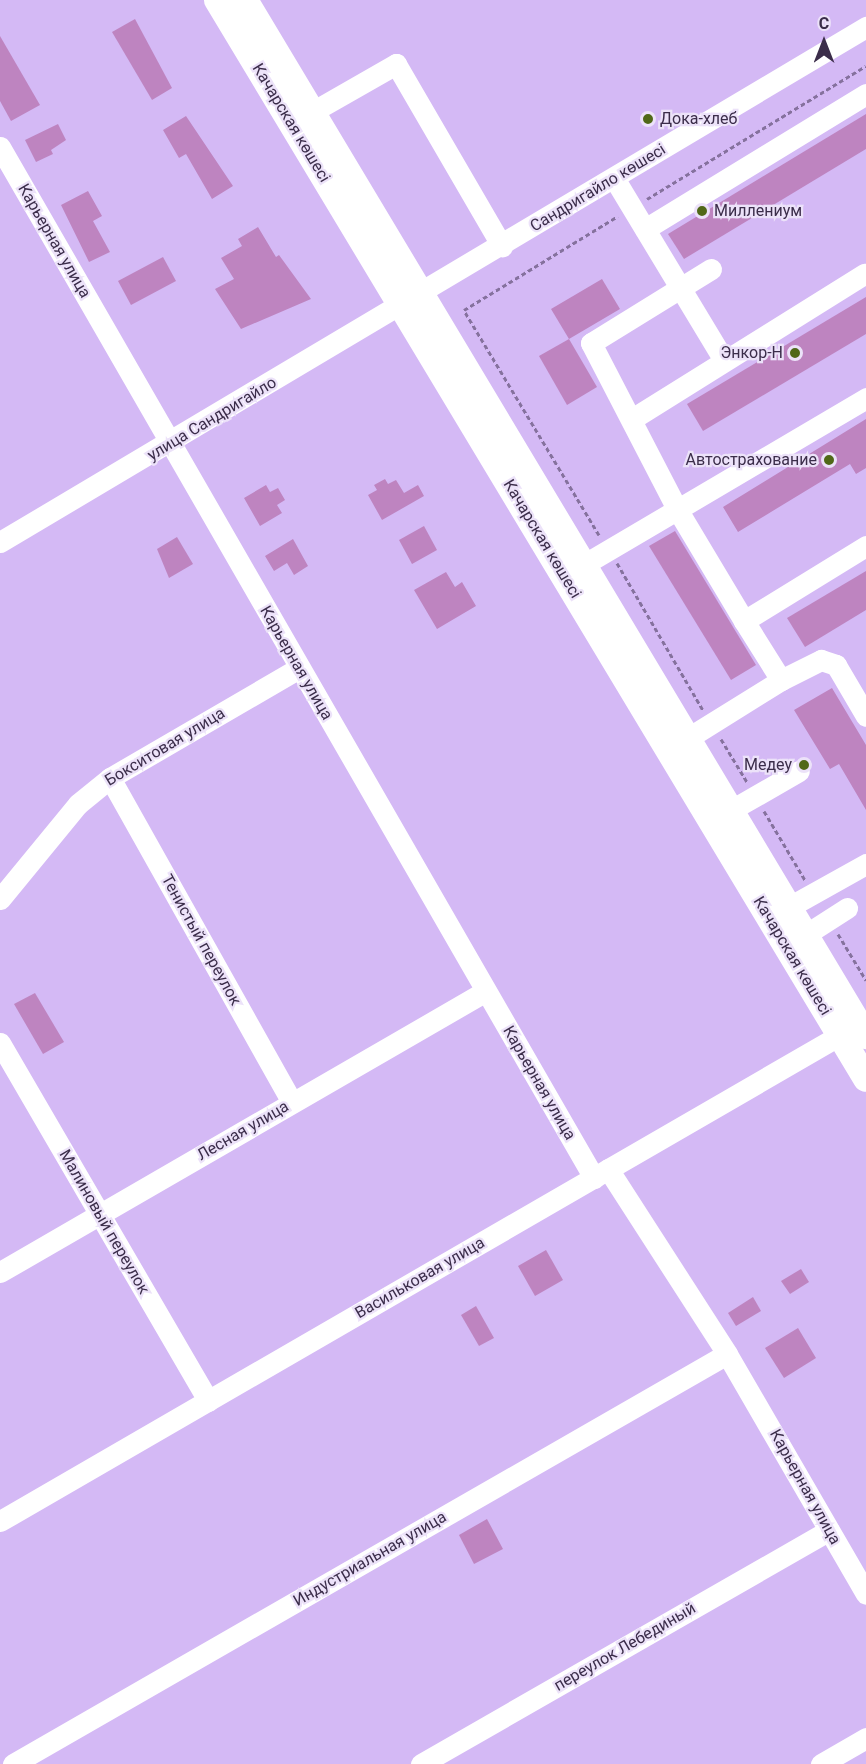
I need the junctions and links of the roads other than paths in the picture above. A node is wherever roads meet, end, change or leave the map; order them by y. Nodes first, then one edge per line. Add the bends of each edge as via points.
1 (231, 2) edge
2 (866, 27) edge
3 (866, 94) edge
4 (312, 112) junction
5 (0, 147) edge
6 (614, 178) junction
7 (645, 229) junction
8 (502, 246) junction
9 (711, 269) dead end
10 (864, 274) dead end
11 (679, 288) junction
12 (412, 299) junction
13 (723, 359) junction
14 (866, 398) edge
15 (632, 419) junction
16 (169, 444) junction
17 (501, 448) junction
18 (677, 509) junction
19 (0, 542) edge
20 (866, 546) edge
21 (583, 565) junction
22 (744, 621) junction
23 (299, 668) junction
24 (781, 680) junction
25 (866, 716) edge
26 (688, 738) junction
27 (799, 771) dead end
28 (110, 778) junction
29 (728, 820) junction
30 (866, 864) edge
31 (0, 899) edge
32 (789, 907) junction
33 (847, 908) dead end
34 (806, 934) junction
35 (486, 991) junction
36 (840, 1035) junction
37 (866, 1036) edge
38 (0, 1043) edge
39 (866, 1079) edge
40 (292, 1102) junction
41 (601, 1174) junction
42 (99, 1215) junction
43 (0, 1272) edge
44 (728, 1354) junction
45 (208, 1401) junction
46 (0, 1521) edge
47 (829, 1530) junction
48 (866, 1594) edge
49 (865, 1739) edge
50 (13, 1764) edge
51 (421, 1764) edge
52 (821, 1764) edge

1 - 4 main road, Качарская көшесі
1 - 12 main road, Качарская көшесі
2 - 6 street, Сандригайло көшесі
3 - 7 street
4 - 8 street via 396,64
4 - 12 main road, Качарская көшесі
5 - 16 street, Карьерная улица
6 - 7 street
6 - 8 street, Сандригайло көшесі
7 - 11 street
8 - 12 street, Сандригайло көшесі
9 - 11 street
10 - 13 street
11 - 13 street
11 - 15 street via 591,343
12 - 16 street, улица Сандригайло
12 - 17 main road, Качарская көшесі
13 - 15 street
14 - 18 street
15 - 18 street
16 - 19 street, улица Сандригайло
16 - 23 street, Карьерная улица
17 - 21 main road, Качарская көшесі
17 - 29 main road, Качарская көшесі
18 - 21 street
18 - 22 street
20 - 22 street
21 - 26 main road, Качарская көшесі
22 - 24 street
23 - 28 street, Бокситовая улица
23 - 35 street, Карьерная улица
24 - 25 street via 829,660 836,665
24 - 26 street
26 - 29 main road, Качарская көшесі
27 - 29 street
28 - 31 street, Бокситовая улица via 78,804
28 - 40 street, Тенистый переулок
29 - 32 main road, Качарская көшесі
29 - 36 main road, Качарская көшесі
30 - 32 street
32 - 34 main road, Качарская көшесі
33 - 34 street
34 - 37 main road, Качарская көшесі
35 - 40 street, Лесная улица
35 - 41 street, Карьерная улица
36 - 39 main road, Качарская көшесі
36 - 41 street, Васильковая улица
38 - 42 street, Малиновый переулок
40 - 42 street, Лесная улица
41 - 44 street, Карьерная улица
41 - 45 street, Васильковая улица
42 - 43 street, Лесная улица
42 - 45 street, Малиновый переулок
44 - 47 street, Карьерная улица
44 - 50 street, Индустриальная улица
45 - 46 street, Васильковая улица
47 - 48 street, Карьерная улица
47 - 51 street, переулок Лебединый
49 - 52 street

